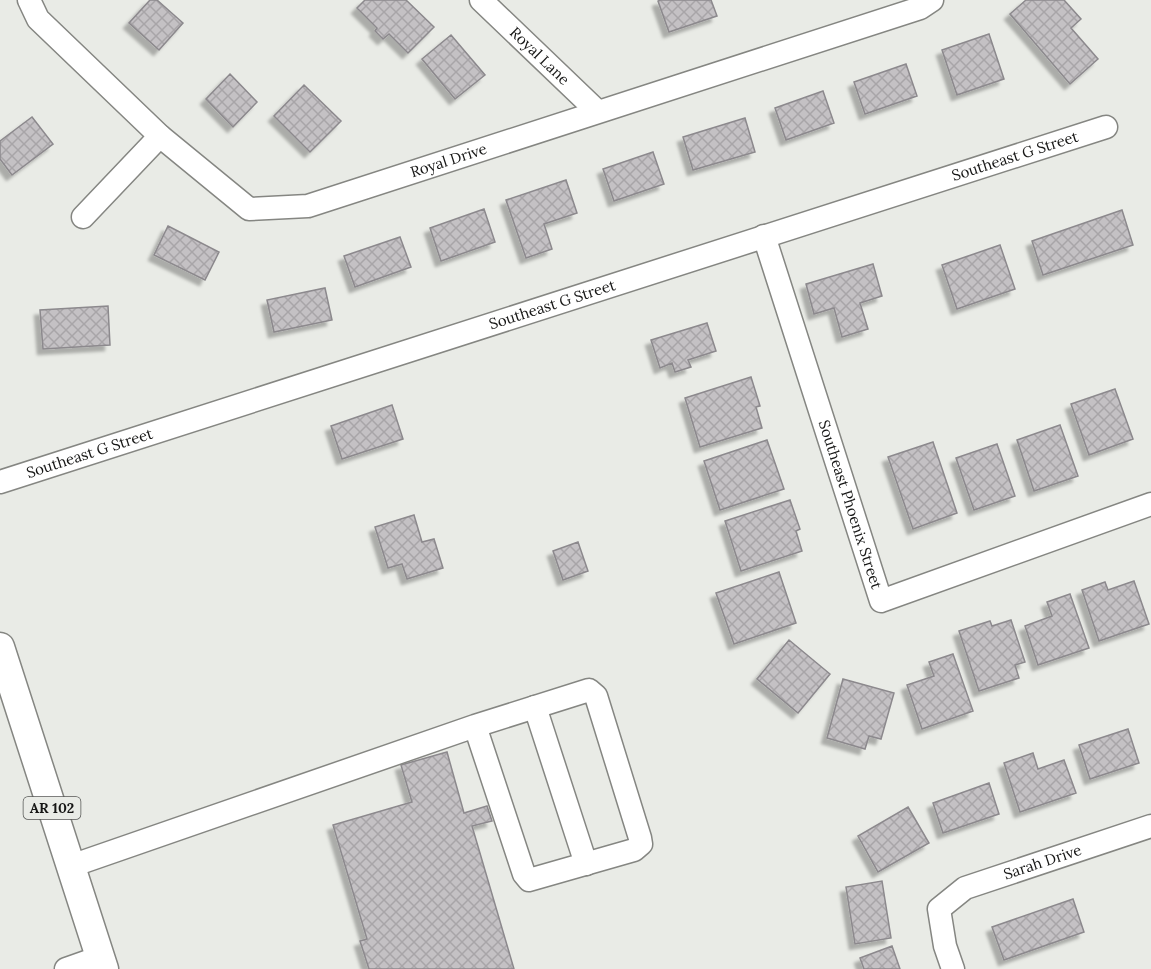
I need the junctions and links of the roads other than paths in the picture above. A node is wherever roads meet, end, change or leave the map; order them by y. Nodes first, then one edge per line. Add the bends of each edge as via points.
1 (29, 0) edge
2 (481, 0) edge
3 (932, 0) edge
4 (597, 111) junction
5 (1106, 127) dead end
6 (160, 136) junction
7 (83, 217) dead end
8 (764, 237) junction
9 (0, 482) edge
10 (1151, 504) edge
11 (0, 646) edge
12 (8, 697) edge
13 (535, 707) junction
14 (475, 726) junction
15 (1151, 826) edge
16 (586, 864) junction
17 (71, 866) junction
18 (102, 963) edge
19 (66, 969) edge
20 (953, 969) edge

1 - 6 street, Royal Drive via 38,19
2 - 4 street, Royal Lane
3 - 4 street, Royal Drive via 920,8
4 - 6 street, Royal Drive via 308,206 249,210
5 - 8 street, Southeast G Street
6 - 7 street
8 - 9 street, Southeast G Street
8 - 10 street, Southeast Phoenix Street via 881,601
11 - 12 main road, AR 102
12 - 17 main road, AR 102
13 - 14 street
13 - 16 street
13 - 16 street via 589,690 596,696 641,844 634,850
14 - 16 street via 524,874 529,880
14 - 17 street
15 - 20 street, Sarah Drive via 965,888 939,909
17 - 18 main road, AR 102
18 - 19 street

